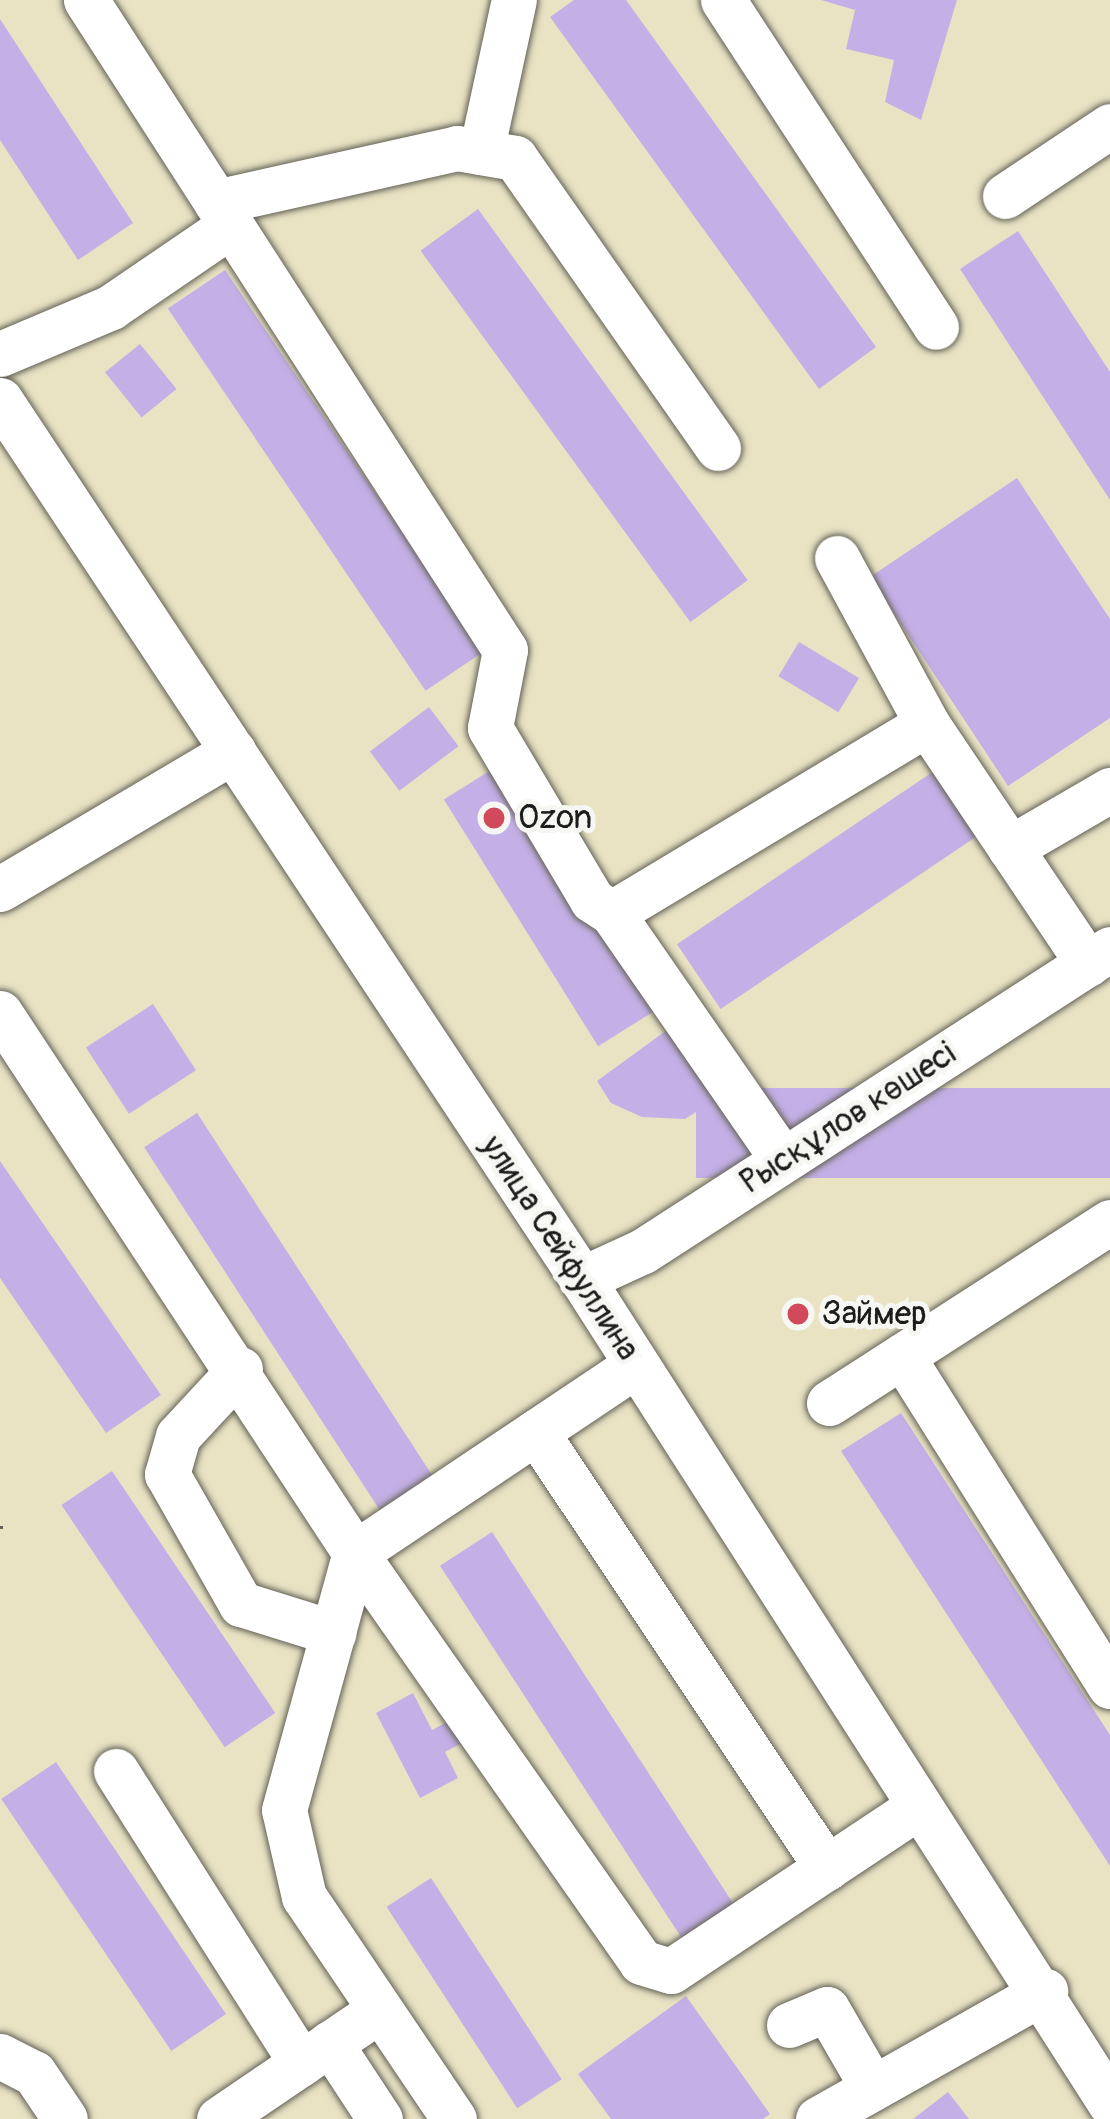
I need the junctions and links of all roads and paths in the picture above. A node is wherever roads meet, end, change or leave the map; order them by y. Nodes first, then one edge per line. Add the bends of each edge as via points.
1 (86, 0) edge
2 (514, 0) edge
3 (722, 0) edge
4 (1110, 126) edge
5 (481, 152) junction
6 (1005, 196) dead end
7 (223, 213) junction
8 (936, 327) dead end
9 (0, 354) edge
10 (0, 400) edge
11 (718, 448) dead end
12 (836, 558) dead end
13 (927, 724) junction
14 (233, 751) junction
15 (1110, 790) edge
16 (1010, 848) junction
17 (0, 889) edge
18 (611, 913) junction
19 (1099, 956) edge
20 (0, 1013) edge
21 (783, 1160) junction
22 (1110, 1222) edge
23 (582, 1279) junction
24 (902, 1356) junction
25 (636, 1365) junction
26 (240, 1369) junction
27 (829, 1402) dead end
28 (536, 1432) junction
29 (356, 1553) junction
30 (334, 1633) junction
31 (1110, 1686) edge
32 (116, 1771) dead end
33 (919, 1806) junction
34 (827, 1868) junction
35 (1045, 1991) junction
36 (378, 2011) junction
37 (789, 2025) dead end
38 (315, 2053) junction
39 (0, 2056) edge
40 (871, 2085) junction
41 (1110, 2103) edge
42 (65, 2119) edge
43 (219, 2119) edge
44 (380, 2119) edge
45 (454, 2119) edge
46 (818, 2119) edge

1 - 7 street
2 - 5 street
3 - 8 street
4 - 6 street
5 - 7 street via 457,148
5 - 11 street via 515,158
7 - 9 street via 111,307
7 - 18 street via 505,650 490,728 592,900
10 - 14 street, улица Сейфуллина
12 - 13 street
13 - 16 street
13 - 18 street
14 - 17 street
14 - 23 street, улица Сейфуллина
15 - 16 street
16 - 19 street
18 - 21 street
19 - 21 street, Рысқұлов көшесі
20 - 26 street
21 - 23 street, Рысқұлов көшесі via 643,1251
22 - 24 street
23 - 25 street, улица Сейфуллина
24 - 27 street
24 - 31 street
25 - 28 street
25 - 33 street, улица Сейфуллина
26 - 29 street
26 - 30 street via 178,1436 167,1474 241,1604
28 - 29 street
28 - 34 street
29 - 30 street
29 - 34 street via 641,1962 670,1971
30 - 36 street via 284,1810 304,1897
32 - 38 street
33 - 34 street
33 - 35 street, улица Сейфуллина
35 - 40 street
35 - 41 street, улица Сейфуллина
36 - 38 street
36 - 45 street
37 - 40 street via 827,2009
38 - 43 street
38 - 44 street
39 - 42 street via 34,2073
40 - 46 street

